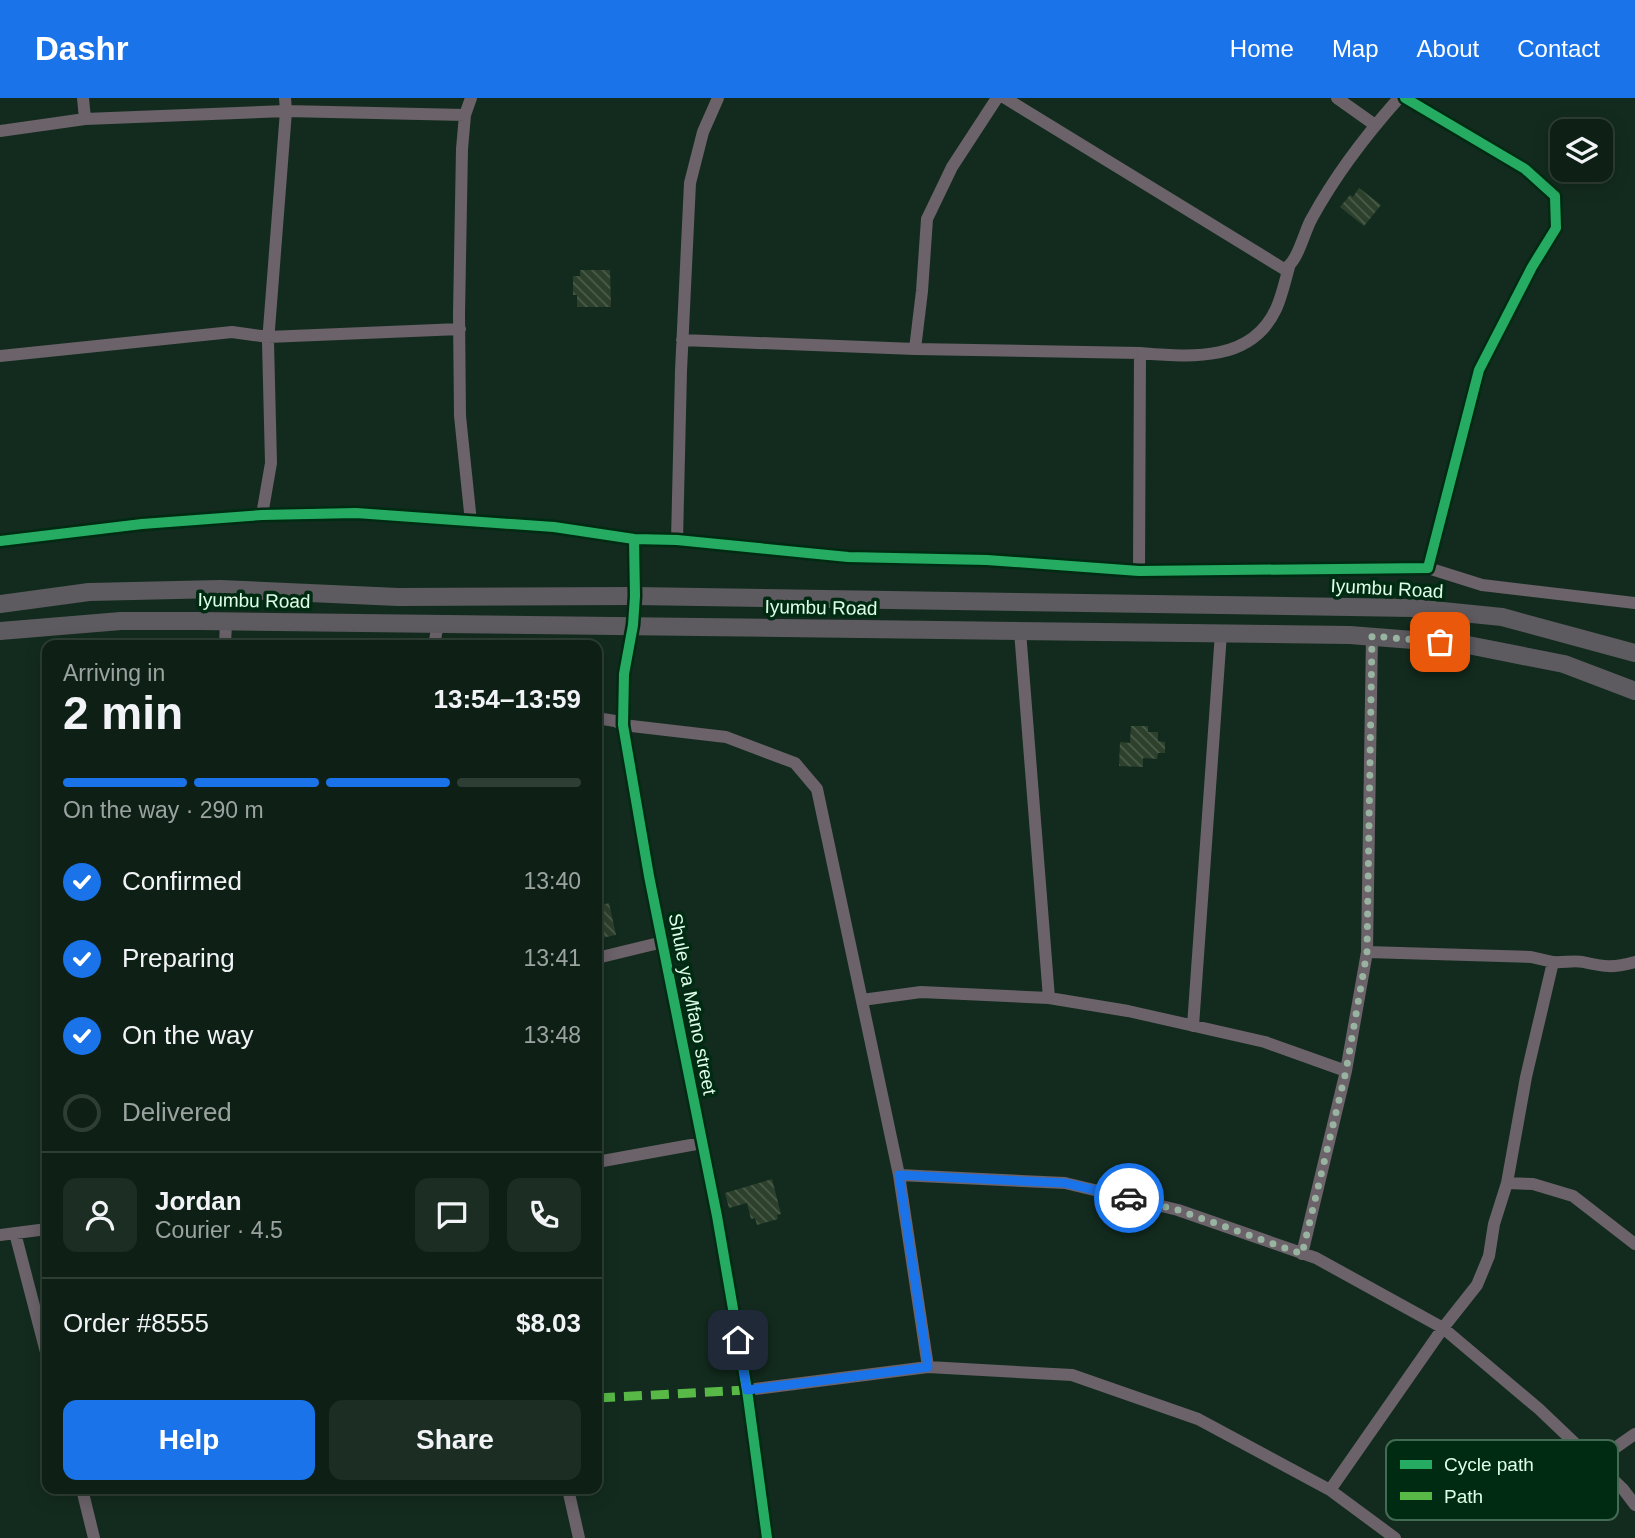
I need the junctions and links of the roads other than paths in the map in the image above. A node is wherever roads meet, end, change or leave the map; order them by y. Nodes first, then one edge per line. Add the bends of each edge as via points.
1 (83, 98) edge
2 (471, 98) edge
3 (718, 98) edge
4 (996, 98) edge
5 (1005, 98) edge
6 (1337, 98) edge
7 (1402, 98) edge
8 (286, 105) edge
9 (465, 115) junction
10 (85, 119) junction
11 (1375, 125) junction
12 (0, 131) edge
13 (1289, 267) junction
14 (460, 330) junction
15 (268, 337) junction
16 (682, 340) junction
17 (915, 349) junction
18 (1140, 353) junction
19 (0, 356) edge
20 (262, 515) junction
21 (471, 522) junction
22 (634, 539) junction
23 (677, 540) junction
24 (0, 541) edge
25 (1428, 568) junction
26 (1139, 571) junction
27 (635, 596) junction
28 (1635, 603) edge
29 (0, 604) edge
30 (226, 621) junction
31 (438, 623) junction
32 (633, 625) junction
33 (0, 631) edge
34 (1020, 631) junction
35 (1221, 633) junction
36 (1372, 636) junction
37 (225, 640) edge
38 (435, 640) edge
39 (1635, 653) edge
40 (1635, 691) edge
41 (602, 719) edge
42 (623, 725) junction
43 (663, 942) junction
44 (1367, 952) junction
45 (602, 957) edge
46 (1553, 962) junction
47 (1635, 962) edge
48 (1049, 998) junction
49 (862, 1000) junction
50 (1193, 1027) junction
51 (1346, 1071) junction
52 (702, 1143) junction
53 (602, 1161) edge
54 (899, 1175) junction
55 (1507, 1183) junction
56 (42, 1230) edge
57 (15, 1233) junction
58 (0, 1235) edge
59 (1635, 1244) edge
60 (1302, 1254) junction
61 (1443, 1328) junction
62 (42, 1337) edge
63 (928, 1367) junction
64 (747, 1390) junction
65 (1635, 1434) edge
66 (1572, 1440) edge
67 (1618, 1446) edge
68 (1618, 1484) edge
69 (1330, 1490) junction
70 (83, 1494) edge
71 (569, 1494) edge
72 (1635, 1505) edge
73 (94, 1538) edge
74 (579, 1538) edge
75 (767, 1538) edge
76 (1395, 1538) edge

1 - 10 street
2 - 9 street
3 - 16 street via 702,132 690,183
4 - 17 street via 952,167 927,219
5 - 13 street via 1281,269
6 - 11 street
7 - 11 street
7 - 25 street via 1525,169 1555,196 1556,228 1479,370
8 - 9 street
8 - 10 street
8 - 15 street
9 - 14 street
10 - 12 street
11 - 13 street via 1311,219
13 - 18 street via 1268,323 1241,346 1193,357
14 - 15 street
14 - 21 street via 460,416
15 - 19 street via 232,332
15 - 20 street via 271,463
16 - 17 street
16 - 23 street
17 - 18 street
18 - 26 street
20 - 21 street via 356,513
20 - 24 street
21 - 22 street via 554,527
22 - 23 street
22 - 27 street, Shule ya Mfano street
23 - 26 street via 848,557 987,560
25 - 26 street
25 - 28 street via 1482,584
27 - 29 main road, Iyumbu Road via 398,597 220,589 89,592
27 - 32 street, Shule ya Mfano street
27 - 39 main road, Iyumbu Road via 1413,608 1502,617
30 - 31 main road, Iyumbu Road
30 - 33 main road, Iyumbu Road via 121,621
30 - 37 street
31 - 32 main road, Iyumbu Road
31 - 38 street
32 - 34 main road, Iyumbu Road
32 - 42 street, Shule ya Mfano street via 624,674
34 - 35 main road, Iyumbu Road
34 - 48 street
35 - 36 main road, Iyumbu Road
35 - 50 street
36 - 40 main road, Iyumbu Road via 1463,643 1564,664
36 - 44 street
41 - 42 street
42 - 43 street, Shule ya Mfano street
42 - 49 street via 726,737 795,763 817,789
43 - 45 street
43 - 52 street, Shule ya Mfano street
44 - 46 street via 1531,957
44 - 51 street
46 - 47 street via 1614,968
46 - 55 street
48 - 49 street via 920,992
48 - 50 street
49 - 54 street
50 - 51 street via 1265,1042
51 - 60 street
52 - 53 street
52 - 64 street, Shule ya Mfano street
54 - 60 street via 1065,1183 1178,1210
54 - 63 street
55 - 59 street via 1533,1184 1573,1196
55 - 61 street via 1477,1285
56 - 57 street
57 - 58 street
57 - 62 street
60 - 61 street
61 - 66 street
61 - 69 street
63 - 64 street
63 - 69 street via 1072,1375 1198,1419
64 - 75 street, Shule ya Mfano street
65 - 67 street
68 - 72 street
69 - 76 street
70 - 73 street
71 - 74 street

